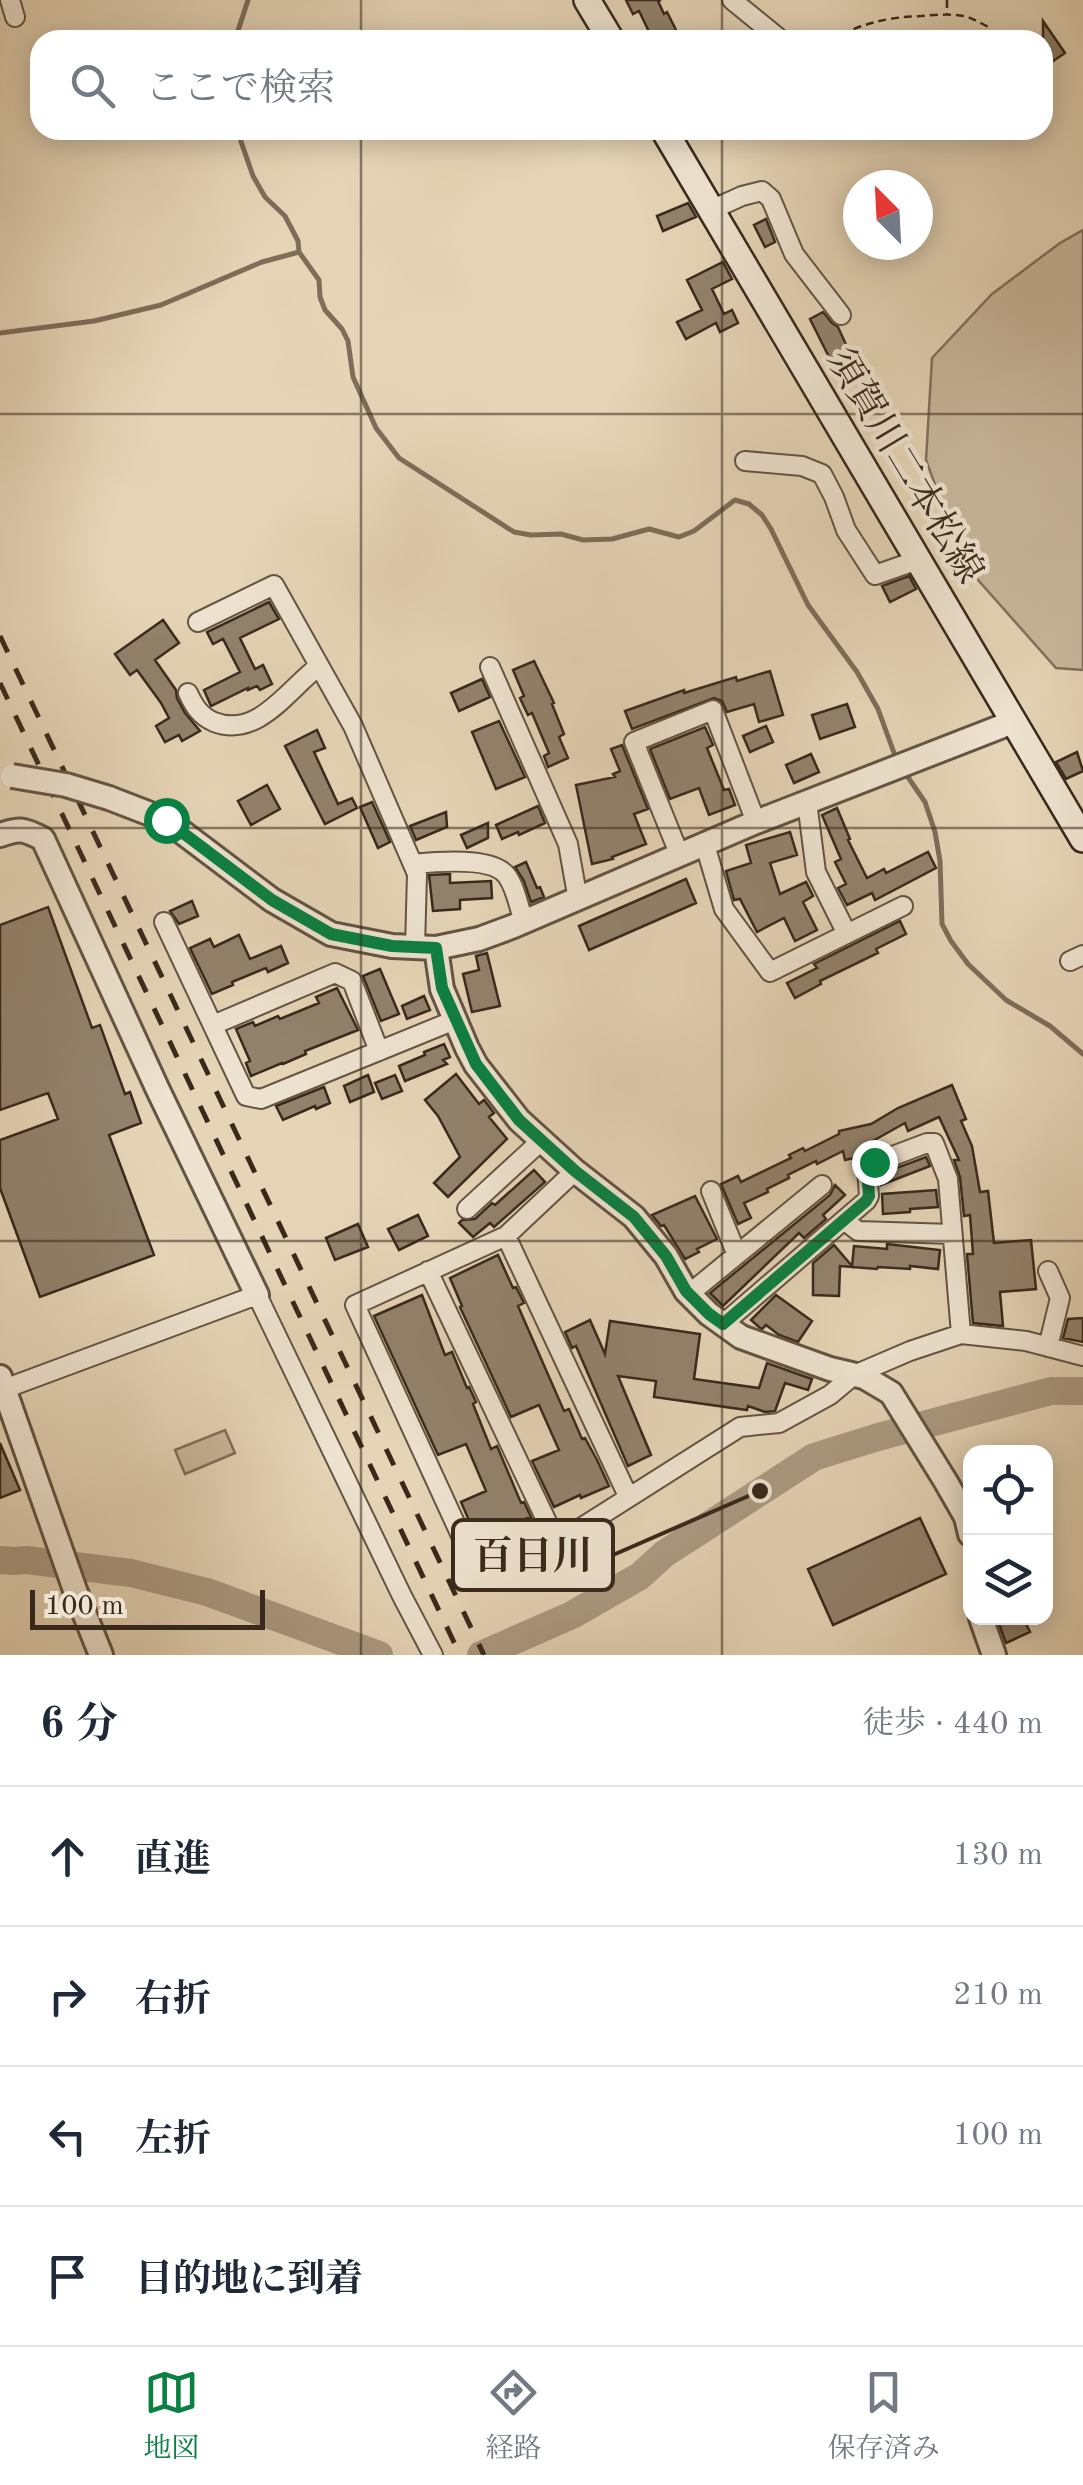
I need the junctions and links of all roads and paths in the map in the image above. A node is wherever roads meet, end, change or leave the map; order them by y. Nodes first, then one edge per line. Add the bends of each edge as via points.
1 (732, 0) edge
2 (946, 0) edge
3 (595, 3) edge
4 (947, 15) junction
5 (990, 28) dead end
6 (607, 30) edge
7 (769, 30) edge
8 (848, 30) edge
9 (670, 140) edge
10 (711, 210) junction
11 (840, 315) dead end
12 (745, 461) dead end
13 (918, 560) junction
14 (198, 622) dead end
15 (319, 666) junction
16 (490, 667) dead end
17 (188, 693) dead end
18 (1013, 722) junction
19 (6, 775) edge
20 (807, 802) junction
21 (756, 822) junction
22 (0, 835) edge
23 (1083, 839) edge
24 (705, 845) junction
25 (680, 856) junction
26 (412, 864) junction
27 (578, 900) junction
28 (903, 906) dead end
29 (164, 922) dead end
30 (524, 922) junction
31 (846, 934) junction
32 (425, 948) junction
33 (455, 1020) junction
34 (212, 1025) junction
35 (379, 1051) junction
36 (542, 1142) junction
37 (575, 1171) junction
38 (822, 1185) dead end
39 (712, 1190) dead end
40 (467, 1209) dead end
41 (844, 1220) junction
42 (952, 1234) junction
43 (506, 1236) junction
44 (736, 1255) junction
45 (428, 1271) junction
46 (1048, 1271) dead end
47 (689, 1294) junction
48 (257, 1295) junction
49 (723, 1324) junction
50 (960, 1334) junction
51 (1048, 1347) junction
52 (1083, 1356) edge
53 (854, 1375) junction
54 (2, 1383) edge
55 (628, 1496) junction
56 (963, 1512) edge
57 (557, 1543) junction
58 (983, 1625) edge
59 (102, 1655) edge
60 (433, 1655) edge
61 (994, 1655) edge

1 - 7 street
2 - 4 path
3 - 6 main road
4 - 5 path
4 - 8 path via 877,20
9 - 10 main road, 須賀川二本松線
10 - 11 street via 762,191 794,254
10 - 13 main road, 須賀川二本松線
12 - 13 street via 822,474 875,575
13 - 18 main road, 須賀川二本松線
14 - 15 street via 274,585
15 - 17 street via 278,704 241,726 208,720
15 - 26 street via 353,726
16 - 27 street via 568,844
18 - 20 street
18 - 23 main road, 須賀川二本松線
19 - 32 street, bridge via 66,785 166,820 272,900 331,934
20 - 21 street
20 - 31 street via 816,872
21 - 24 street
21 - 25 street via 713,710 634,742
22 - 48 street via 25,830 43,839
24 - 25 street
24 - 31 street via 724,910 770,972
25 - 27 street
26 - 30 street via 465,860 504,871
26 - 32 street
27 - 30 street
28 - 31 street
29 - 34 street
30 - 32 street via 479,939
32 - 33 street
33 - 35 street
33 - 36 street via 476,1064
34 - 35 street via 246,1096 261,1099
34 - 35 street via 335,973 352,981
36 - 37 street
36 - 40 street
37 - 43 street
37 - 47 street via 642,1226
38 - 44 street
39 - 44 street
41 - 42 street via 858,1231
41 - 42 street via 869,1196 867,1170 874,1162 934,1144 948,1179
41 - 49 street
42 - 50 street
43 - 45 street
43 - 55 street
44 - 47 street
45 - 57 street
45 - 57 street via 355,1305 474,1564 499,1568
46 - 51 street via 1060,1298
47 - 49 street
48 - 54 street
48 - 60 street
49 - 53 street via 741,1337
50 - 51 street
50 - 53 street
51 - 52 street
53 - 55 street via 796,1416 740,1426
53 - 56 street via 890,1393
54 - 59 street
55 - 57 street
58 - 61 street

